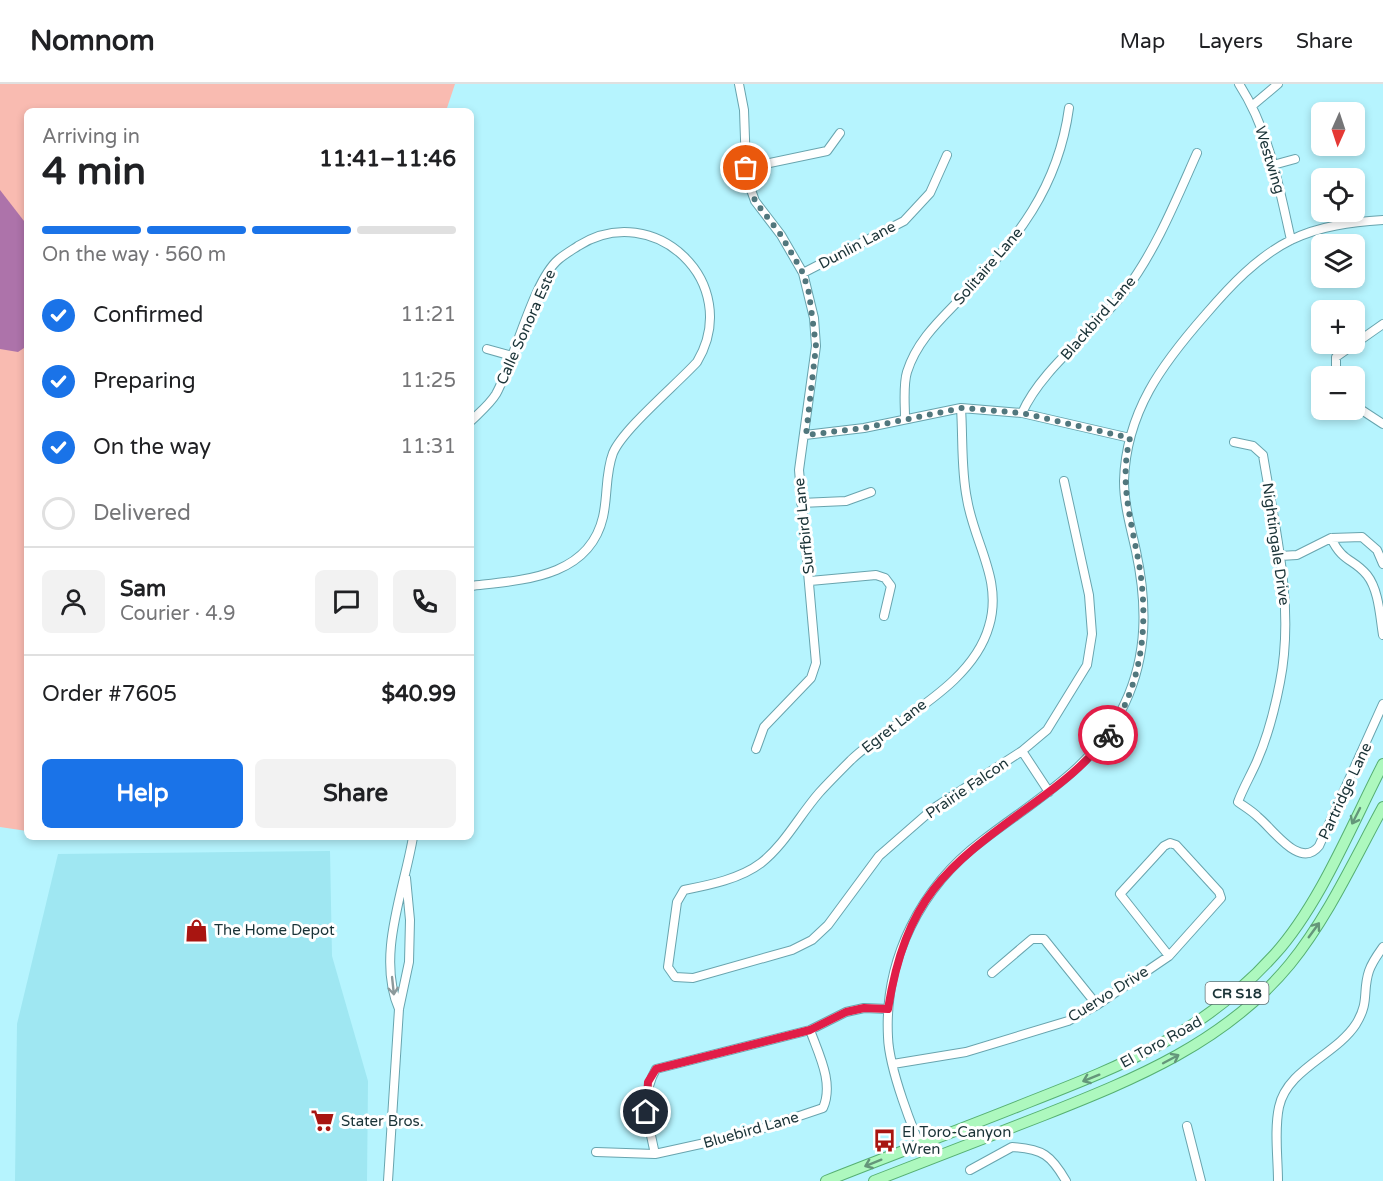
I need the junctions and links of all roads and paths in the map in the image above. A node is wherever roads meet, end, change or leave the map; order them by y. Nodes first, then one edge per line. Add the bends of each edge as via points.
1 (739, 84) edge
2 (1239, 84) edge
3 (1278, 84) edge
4 (1253, 105) junction
5 (1069, 108) dead end
6 (840, 133) dead end
7 (1197, 153) dead end
8 (947, 155) dead end
9 (1295, 159) dead end
10 (1273, 165) junction
11 (746, 168) junction
12 (1383, 220) edge
13 (1291, 240) junction
14 (803, 273) junction
15 (1383, 324) edge
16 (487, 348) dead end
17 (512, 356) junction
18 (1336, 366) edge
19 (962, 408) junction
20 (1365, 412) edge
21 (1022, 413) junction
22 (474, 418) edge
23 (905, 418) junction
24 (1383, 424) edge
25 (806, 435) junction
26 (1130, 438) junction
27 (1234, 442) dead end
28 (1064, 481) dead end
29 (871, 492) dead end
30 (801, 503) junction
31 (1331, 538) junction
32 (1280, 556) junction
33 (1383, 564) edge
34 (810, 580) junction
35 (474, 586) edge
36 (884, 616) dead end
37 (1383, 635) edge
38 (1383, 704) edge
39 (756, 749) dead end
40 (1022, 751) junction
41 (1383, 764) edge
42 (1049, 792) junction
43 (1383, 807) edge
44 (412, 840) edge
45 (1289, 847) joint
46 (406, 878) junction
47 (410, 930) junction
48 (393, 936) junction
49 (1383, 947) edge
50 (1169, 956) junction
51 (992, 973) dead end
52 (675, 977) joint
53 (1097, 1005) junction
54 (399, 1009) junction
55 (888, 1009) junction
56 (810, 1030) junction
57 (893, 1064) junction
58 (1187, 1126) dead end
59 (919, 1144) junction
60 (596, 1152) dead end
61 (655, 1154) junction
62 (927, 1161) junction
63 (970, 1170) dead end
64 (388, 1181) edge
65 (826, 1181) edge
66 (874, 1181) edge
67 (1066, 1181) edge
68 (1202, 1181) edge
69 (1278, 1181) edge

1 - 11 street, Surfbird Lane
2 - 4 street, Westwing
3 - 4 street
4 - 10 street, Westwing
5 - 23 street, Solitaire Lane via 1064,142 1033,212 1005,251 922,339 906,374
6 - 11 street via 826,151
7 - 21 street, Blackbird Lane via 1155,243 1125,291 1032,391
8 - 14 street, Dunlin Lane via 930,193 904,220
9 - 10 street
10 - 13 street, Westwing
11 - 14 street, Surfbird Lane via 755,201
12 - 13 street via 1352,222
13 - 26 street via 1233,284 1167,358 1148,391
14 - 25 street, Surfbird Lane via 816,346
15 - 18 street via 1336,357
16 - 17 street
17 - 22 street, Calle Sonora Este via 495,396
17 - 35 street, Calle Sonora Este via 545,277 558,260 601,236 630,233 658,237 686,257 707,289 712,312 704,351 614,451 598,532 579,556 557,572
19 - 21 street
19 - 23 street
19 - 52 street, Egret Lane via 966,497 995,595 989,626 978,651 963,673 853,759 760,863 732,877 684,890 677,902 668,967
20 - 24 street
21 - 26 street
23 - 25 street
25 - 30 street, Surfbird Lane via 799,470
26 - 42 street via 1125,493 1144,597 1138,669 1110,732 1086,762
27 - 32 street, Nightingale Drive via 1262,452
28 - 40 street, Prairie Falcon via 1089,595 1092,634 1087,666 1047,729
29 - 30 street via 846,501
30 - 34 street, Surfbird Lane
31 - 32 street via 1297,555
31 - 33 street via 1362,537 1377,550
31 - 37 street via 1339,554 1368,577
32 - 45 street, Nightingale Drive via 1285,605 1281,681 1265,741 1238,802
34 - 36 street via 876,574 885,578 891,586
34 - 39 street, Surfbird Lane via 816,663 811,678 764,727
38 - 45 street, Partridge Lane via 1319,846 1309,854
40 - 42 street
40 - 52 street, Prairie Falcon via 934,808 879,856 828,925 812,940 792,950 693,978
41 -> 59 main road, El Toro Road / CR S18 via 1308,909 1276,952 1238,992 1203,1020 1119,1066
42 - 55 street via 978,844 945,874 917,911 901,948
62 -> 43 main road, El Toro Road / CR S18 via 1127,1082 1213,1035 1289,964 1322,920
44 - 46 street
46 - 47 street
46 - 48 street
47 - 48 street
47 - 54 street via 409,962
48 -> 54 street via 393,994
49 - 69 street via 1370,968 1367,1000 1354,1026 1283,1093 1278,1108
50 - 50 street, Cuervo Drive via 1221,898 1176,845 1170,843 1120,894
50 - 53 street, Cuervo Drive
51 - 53 street via 1032,939 1044,939
53 - 57 street, Cuervo Drive via 1068,1021 966,1052
54 - 64 street
55 - 56 street via 846,1012
55 - 57 street
56 - 61 street via 656,1069 648,1082 646,1112
56 - 61 street, Bluebird Lane via 826,1076 828,1096 823,1108 746,1134
57 - 59 street
58 - 68 street
59 - 62 street
59 -> 65 main road, El Toro Road / CR S18
60 - 61 street, Bluebird Lane
62 - 66 main road, El Toro Road / CR S18
63 - 67 street via 1012,1147 1044,1152

